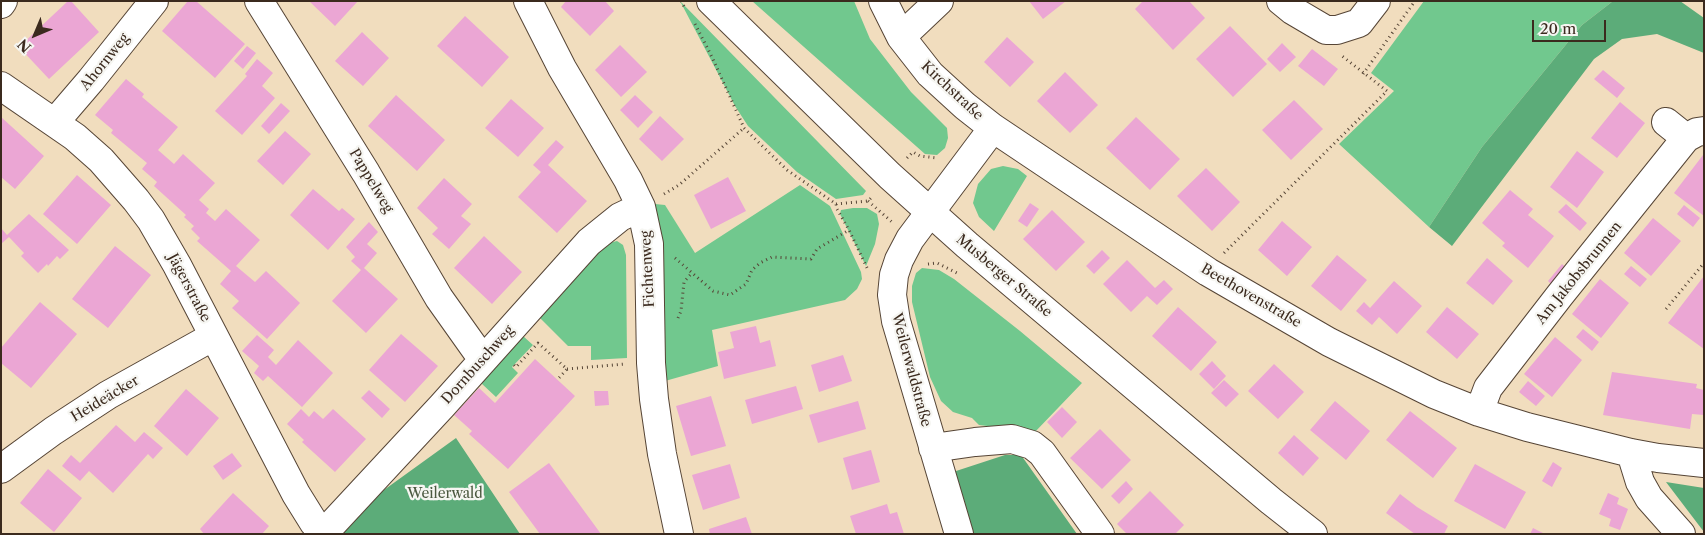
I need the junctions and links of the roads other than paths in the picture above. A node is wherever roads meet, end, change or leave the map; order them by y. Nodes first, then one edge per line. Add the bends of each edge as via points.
1 (154, 1) edge
2 (260, 1) edge
3 (528, 1) edge
4 (883, 1) edge
5 (940, 1) edge
6 (1281, 1) edge
7 (1376, 1) edge
8 (698, 12) edge
9 (901, 37) junction
10 (1, 86) edge
11 (55, 122) junction
12 (993, 128) junction
13 (1685, 130) edge
14 (641, 207) junction
15 (931, 213) junction
16 (214, 336) junction
17 (489, 354) junction
18 (1479, 412) junction
19 (933, 448) junction
20 (1631, 453) junction
21 (1704, 463) edge
22 (1, 469) edge
23 (323, 534) edge
24 (679, 534) edge
25 (959, 534) edge
26 (1100, 534) edge
27 (1313, 534) edge
28 (1681, 534) edge

1 - 11 street, Ahornweg
2 - 17 street, Pappelweg via 439,298
3 - 14 street, Fichtenweg
4 - 9 street, Kirchstraße
5 - 9 street
6 - 7 street via 1326,30 1359,23
8 - 15 street, Musberger Straße
9 - 12 street, Kirchstraße via 930,74
10 - 11 street, Jägerstraße
11 - 16 street, Jägerstraße via 101,160 136,200 164,241
12 - 15 street
12 - 18 street, Beethovenstraße via 1208,272 1329,342 1434,394
13 - 18 street, Am Jakobsbrunnen via 1488,388
14 - 17 street, Dornbuschweg via 620,217 589,242
14 - 24 street, Fichtenweg via 649,244 654,399
15 - 19 street, Weilerwaldstraße via 910,239 899,260 892,295 896,322
15 - 27 street, Musberger Straße
16 - 22 street, Heideäcker via 108,395
16 - 23 street, Jägerstraße via 296,494
17 - 23 street, Dornbuschweg
18 - 20 street, Beethovenstraße
19 - 25 street, Weilerwaldstraße
19 - 26 street via 1012,439 1032,445 1042,453
20 - 21 street, Beethovenstraße
20 - 28 street via 1649,498

